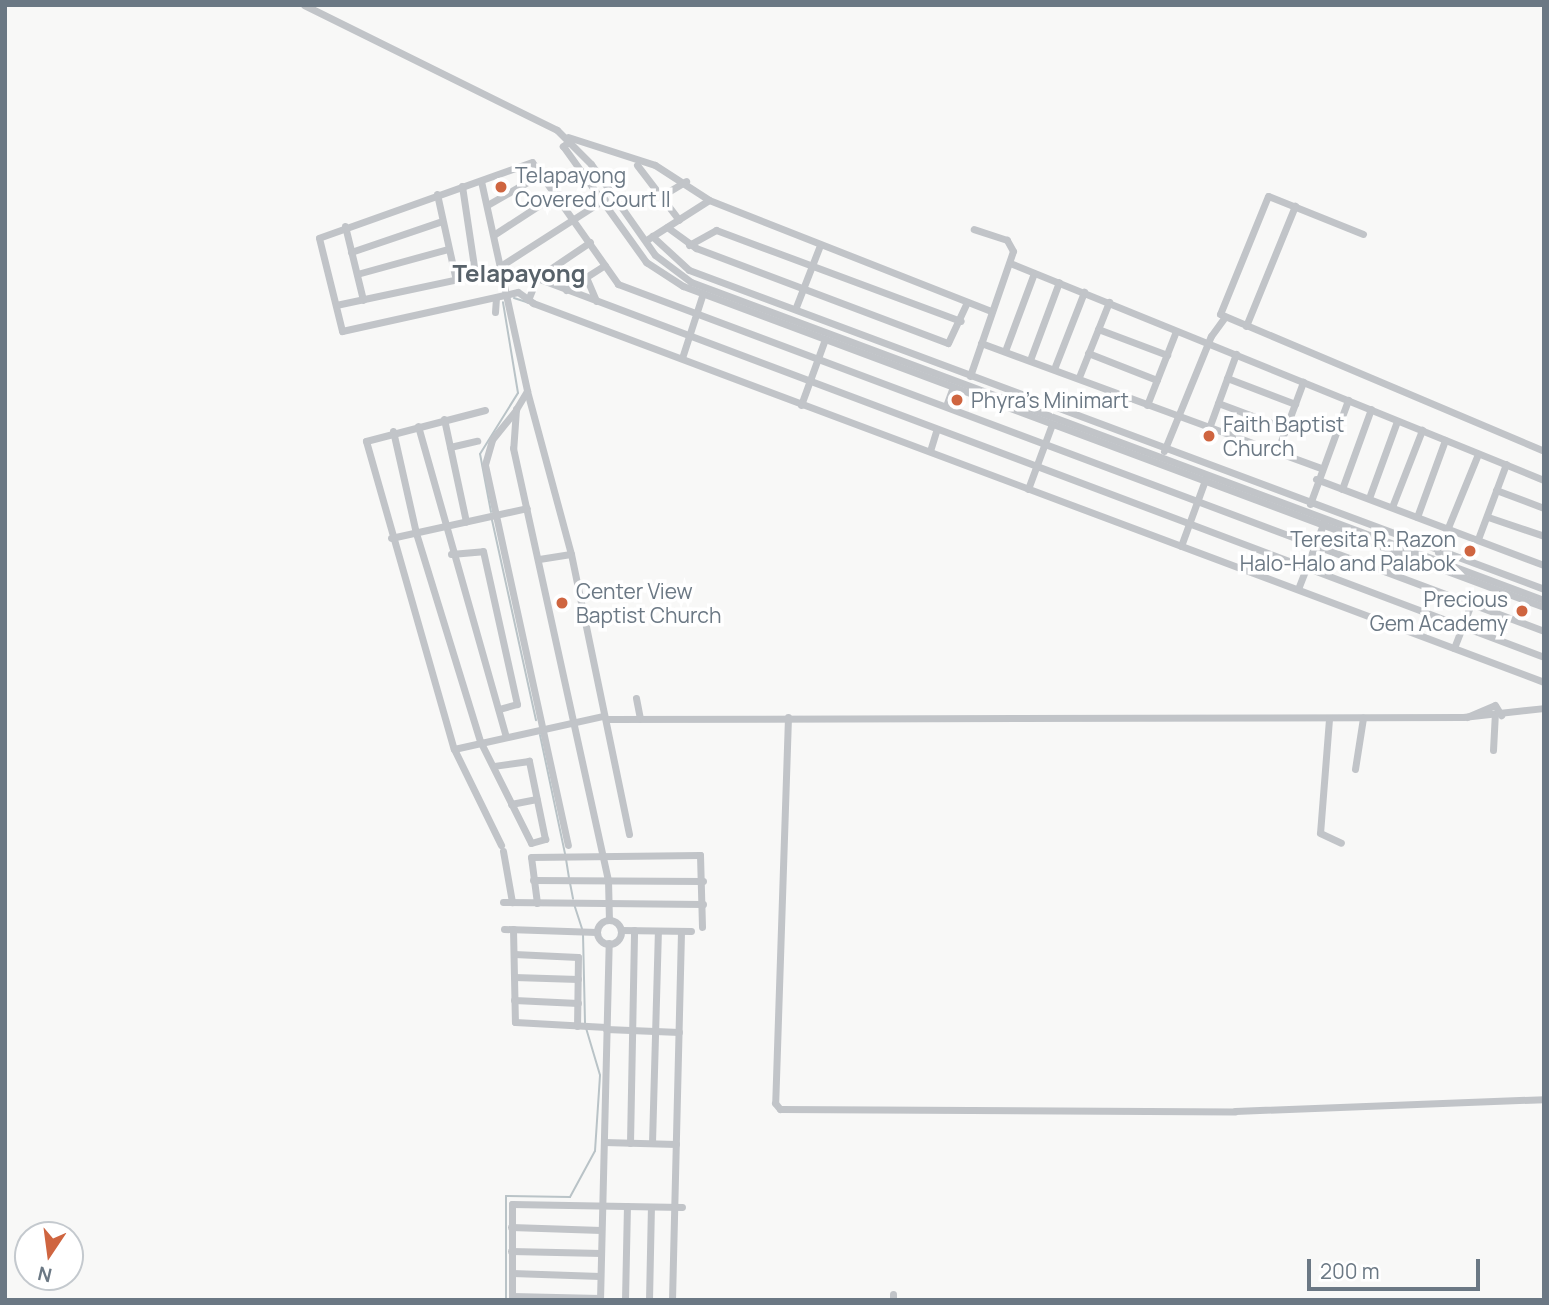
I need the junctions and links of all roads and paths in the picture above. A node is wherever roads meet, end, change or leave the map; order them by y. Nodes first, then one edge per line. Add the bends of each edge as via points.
1 (304, 5) edge
2 (567, 138) junction
3 (633, 163) junction
4 (543, 173) junction
5 (481, 181) junction
6 (686, 181) junction
7 (462, 186) junction
8 (437, 194) junction
9 (558, 194) junction
10 (611, 194) junction
11 (663, 195) junction
12 (603, 200) junction
13 (709, 200) junction
14 (489, 204) junction
15 (1295, 206) junction
16 (575, 218) junction
17 (679, 220) junction
18 (442, 221) junction
19 (345, 226) junction
20 (667, 227) junction
21 (974, 229) dead end
22 (495, 234) junction
23 (1363, 234) dead end
24 (648, 239) junction
25 (590, 242) junction
26 (820, 245) junction
27 (689, 246) junction
28 (448, 249) junction
29 (351, 252) junction
30 (1010, 263) junction
31 (604, 265) junction
32 (811, 266) junction
33 (501, 268) junction
34 (475, 273) junction
35 (1034, 273) junction
36 (357, 274) junction
37 (455, 276) junction
38 (586, 277) junction
39 (537, 278) junction
40 (1059, 282) junction
41 (803, 289) junction
42 (566, 290) junction
43 (1084, 292) junction
44 (703, 293) junction
45 (507, 296) junction
46 (496, 299) junction
47 (363, 300) junction
48 (528, 300) junction
49 (596, 301) junction
50 (967, 302) junction
51 (1109, 302) junction
52 (336, 305) junction
53 (796, 307) junction
54 (991, 311) junction
55 (696, 312) junction
56 (495, 313) dead end
57 (1225, 317) junction
58 (961, 321) junction
59 (1247, 326) junction
60 (1098, 329) junction
61 (1176, 331) junction
62 (690, 337) junction
63 (825, 340) junction
64 (981, 342) junction
65 (1207, 344) junction
66 (1004, 351) junction
67 (1088, 353) junction
68 (1236, 354) junction
69 (1167, 355) junction
70 (682, 358) junction
71 (819, 358) junction
72 (1030, 360) junction
73 (1054, 369) junction
74 (971, 373) junction
75 (1079, 377) junction
76 (1227, 378) junction
77 (1157, 380) junction
78 (809, 382) junction
79 (1303, 382) junction
80 (967, 383) junction
81 (953, 387) junction
82 (527, 391) junction
83 (1348, 400) junction
84 (1218, 403) junction
85 (1294, 404) junction
86 (801, 405) junction
87 (1147, 405) junction
88 (947, 406) junction
89 (516, 409) junction
90 (1371, 409) junction
91 (485, 410) dead end
92 (1178, 416) junction
93 (444, 419) junction
94 (1397, 421) junction
95 (1052, 424) junction
96 (418, 426) junction
97 (1209, 428) junction
98 (1285, 428) junction
99 (1422, 430) junction
100 (393, 431) junction
101 (936, 431) junction
102 (1446, 440) junction
103 (477, 441) dead end
104 (1042, 444) junction
105 (450, 447) junction
106 (1165, 447) junction
107 (930, 451) junction
108 (1544, 451) edge
109 (1276, 452) junction
110 (1478, 454) junction
111 (1162, 458) junction
112 (1506, 464) junction
113 (1034, 465) junction
114 (1320, 468) junction
115 (1316, 479) junction
116 (1205, 480) junction
117 (1544, 480) edge
118 (1027, 489) junction
119 (1342, 489) junction
120 (1496, 490) junction
121 (1368, 499) junction
122 (1196, 501) junction
123 (1311, 501) junction
124 (1391, 507) junction
125 (527, 508) junction
126 (1544, 508) edge
127 (1308, 512) junction
128 (497, 515) junction
129 (1417, 517) junction
130 (1488, 517) junction
131 (466, 522) junction
132 (1188, 522) junction
133 (1324, 522) junction
134 (442, 526) junction
135 (1450, 527) junction
136 (416, 533) junction
137 (1544, 537) edge
138 (391, 538) junction
139 (1478, 539) junction
140 (1314, 544) junction
141 (1181, 546) junction
142 (1439, 550) junction
143 (451, 554) junction
144 (570, 554) junction
145 (539, 559) junction
146 (1437, 559) junction
147 (1544, 565) edge
148 (1306, 569) junction
149 (1298, 589) junction
150 (1544, 589) edge
151 (1544, 600) edge
152 (1471, 604) junction
153 (1544, 607) edge
154 (1462, 626) junction
155 (1544, 631) edge
156 (1454, 648) junction
157 (1544, 657) edge
158 (1544, 682) edge
159 (636, 698) dead end
160 (1544, 708) edge
161 (499, 709) junction
162 (1498, 716) junction
163 (788, 717) junction
164 (604, 718) junction
165 (1363, 718) junction
166 (640, 719) junction
167 (1329, 719) junction
168 (573, 725) junction
169 (544, 727) junction
170 (506, 736) junction
171 (480, 741) junction
172 (454, 749) junction
173 (1493, 750) dead end
174 (494, 766) junction
175 (1355, 769) dead end
176 (537, 799) junction
177 (511, 804) junction
178 (629, 834) dead end
179 (1341, 842) dead end
180 (568, 845) dead end
181 (603, 857) junction
182 (533, 880) junction
183 (608, 880) junction
184 (703, 881) junction
185 (503, 902) dead end
186 (512, 902) junction
187 (537, 903) junction
188 (610, 903) junction
189 (703, 904) junction
190 (609, 920) junction
191 (702, 927) dead end
192 (504, 929) dead end
193 (513, 929) junction
194 (621, 930) junction
195 (634, 930) junction
196 (658, 931) junction
197 (681, 931) junction
198 (691, 931) dead end
199 (597, 932) junction
200 (608, 943) junction
201 (514, 954) junction
202 (514, 977) junction
203 (578, 979) junction
204 (514, 1000) junction
205 (578, 1003) junction
206 (583, 1026) junction
207 (606, 1028) junction
208 (632, 1030) junction
209 (655, 1031) junction
210 (679, 1032) junction
211 (1544, 1099) edge
212 (604, 1142) junction
213 (629, 1143) junction
214 (652, 1143) junction
215 (676, 1144) junction
216 (602, 1206) junction
217 (627, 1206) junction
218 (651, 1207) junction
219 (678, 1207) junction
220 (511, 1227) junction
221 (601, 1230) junction
222 (511, 1251) junction
223 (601, 1253) junction
224 (512, 1273) junction
225 (600, 1276) junction
226 (512, 1298) edge
227 (600, 1299) edge
228 (625, 1300) edge
229 (649, 1300) edge
230 (672, 1300) edge

1 - 2 street
2 - 3 street
2 - 10 street
2 - 12 street via 563,146
3 - 6 street
3 - 11 street
4 - 5 street via 525,162
4 - 9 street
4 - 14 street
5 - 7 street
5 - 14 street
6 - 11 street
6 - 13 street
7 - 8 street
7 - 34 street
8 - 18 street
8 - 19 street
9 - 16 street
9 - 22 street
10 - 12 street
10 - 24 street
11 - 17 street
12 - 16 street
12 - 44 street via 654,269
13 - 17 street
13 - 26 street
14 - 22 street
15 - 23 street
15 - 57 street via 1265,198 1219,311
15 - 59 street
16 - 25 street
16 - 33 street
17 - 20 street
18 - 28 street
18 - 29 street
19 - 29 street
19 - 52 street via 319,238
20 - 24 street
20 - 27 street
21 - 30 street via 1010,241
22 - 33 street
24 - 53 street via 689,270
24 - 80 street via 691,282
25 - 31 street
25 - 39 street
26 - 32 street
26 - 50 street
27 - 32 street via 716,230
27 - 41 street
28 - 36 street
28 - 37 street
29 - 36 street
30 - 35 street
30 - 54 street
31 - 38 street
31 - 55 street via 618,284
32 - 41 street
32 - 58 street
33 - 34 street
33 - 45 street
34 - 37 street
35 - 40 street
35 - 66 street
36 - 47 street
37 - 47 street
38 - 42 street
38 - 49 street
39 - 42 street
39 - 48 street
40 - 43 street
40 - 72 street
41 - 53 street
41 - 58 street via 948,343
42 - 49 street
43 - 51 street
43 - 73 street
44 - 55 street
44 - 63 street
45 - 46 street
45 - 48 street via 518,292
45 - 82 street
46 - 52 street via 345,332
46 - 56 street
47 - 52 street
48 - 70 street
49 - 62 street
50 - 54 street
50 - 58 street
51 - 60 street
51 - 61 street
53 - 74 street
54 - 64 street
55 - 62 street
55 - 71 street
57 - 59 street
57 - 65 street
59 - 108 street
60 - 67 street
60 - 69 street
61 - 65 street
61 - 69 street
62 - 70 street
62 - 78 street
63 - 71 street
63 - 81 street
64 - 66 street
64 - 74 street
65 - 68 street
65 - 92 street
66 - 72 street
67 - 75 street
67 - 77 street
68 - 76 street
68 - 79 street
69 - 77 street
70 - 86 street
71 - 78 street
71 - 88 street
72 - 73 street
73 - 75 street
74 - 80 street
74 - 106 street
75 - 87 street
76 - 84 street
76 - 85 street
77 - 87 street
78 - 86 street
78 - 101 street
79 - 83 street
79 - 85 street
80 - 111 street
81 - 88 street
81 - 95 street
82 - 89 street
82 - 144 street
83 - 90 street
83 - 114 street
84 - 97 street
84 - 98 street
85 - 98 street
86 - 107 street
87 - 92 street
88 - 104 street
89 - 125 street via 513,448
89 - 128 street via 486,451
90 - 94 street
90 - 119 street
91 - 93 street
92 - 97 street
92 - 106 street
93 - 96 street
93 - 105 street
94 - 99 street
94 - 121 street
95 - 104 street
95 - 116 street
96 - 100 street
96 - 134 street
97 - 109 street
98 - 109 street
99 - 102 street
99 - 124 street
100 - 136 street
100 - 138 street via 366,438
101 - 107 street
101 - 113 street
102 - 110 street
102 - 129 street
103 - 105 street
104 - 113 street
104 - 122 street
105 - 131 street
106 - 111 street
106 - 123 street
107 - 118 street
109 - 114 street
110 - 112 street
110 - 135 street
111 - 127 street
112 - 117 street
112 - 120 street
113 - 118 street
113 - 132 street
114 - 115 street
115 - 119 street
115 - 123 street
116 - 122 street
116 - 133 street
118 - 141 street
119 - 121 street
120 - 126 street
120 - 130 street
121 - 124 street
122 - 132 street
122 - 140 street
123 - 127 street
123 - 142 street
124 - 129 street
125 - 128 street
125 - 145 street
127 - 133 street
128 - 131 street
128 - 169 street
129 - 135 street
130 - 137 street
130 - 139 street
131 - 134 street
132 - 141 street
132 - 148 street
133 - 140 street
133 - 146 street
133 - 153 street
134 - 136 street
134 - 143 street
135 - 139 street
135 - 142 street
136 - 138 street
136 - 171 street
138 - 172 street
139 - 147 street
140 - 148 street
140 - 152 street
141 - 149 street
142 - 146 street
142 - 150 street
143 - 161 street
143 - 161 street via 483,551 517,704
144 - 145 street
144 - 164 street
145 - 168 street
146 - 151 street
148 - 149 street
148 - 154 street
149 - 156 street
152 - 154 street
152 - 155 street
154 - 156 street
154 - 157 street
156 - 158 street
159 - 166 street
160 - 162 street
161 - 170 street
162 - 165 street via 1494,705 1474,709 1467,717
162 - 173 street
163 - 166 street
163 - 167 street
163 - 211 street via 775,1103 780,1109 1235,1111
164 - 166 street
164 - 168 street
164 - 178 street
165 - 167 street
165 - 175 street
167 - 179 street via 1320,833
168 - 169 street
168 - 181 street
169 - 170 street
169 - 180 street
170 - 171 street
171 - 172 street
171 - 174 street
172 - 186 street via 502,848
174 - 176 street via 528,761
174 - 177 street
176 - 177 street
176 - 177 street via 546,838 531,843
181 - 182 street via 531,857
181 - 183 street
181 - 184 street via 699,855
182 - 183 street
182 - 187 street
183 - 184 street
183 - 188 street
184 - 189 street
185 - 186 street
186 - 187 street
187 - 188 street
188 - 189 street
188 - 190 street
189 - 191 street
190 - 194 street
190 - 199 street
192 - 193 street
193 - 199 street
193 - 201 street
194 - 195 street
194 - 200 street
195 - 196 street
195 - 208 street
196 - 197 street
196 - 209 street
197 - 198 street
197 - 210 street
199 - 200 street
200 - 207 street
201 - 202 street
201 - 203 street via 576,956
202 - 203 street
202 - 204 street
203 - 205 street
204 - 205 street
204 - 206 street via 517,1023
205 - 206 street
206 - 207 street
207 - 208 street
207 - 212 street
208 - 209 street
208 - 213 street
209 - 210 street
209 - 214 street
210 - 215 street
212 - 213 street
212 - 216 street
213 - 214 street
214 - 215 street
215 - 219 street
216 - 217 street
216 - 220 street via 512,1204
216 - 221 street
217 - 218 street
217 - 228 street
218 - 219 street
218 - 229 street
219 - 230 street
220 - 221 street
220 - 222 street
221 - 223 street
222 - 223 street
222 - 224 street
223 - 225 street
224 - 225 street
224 - 226 street
225 - 227 street
226 - 227 street

